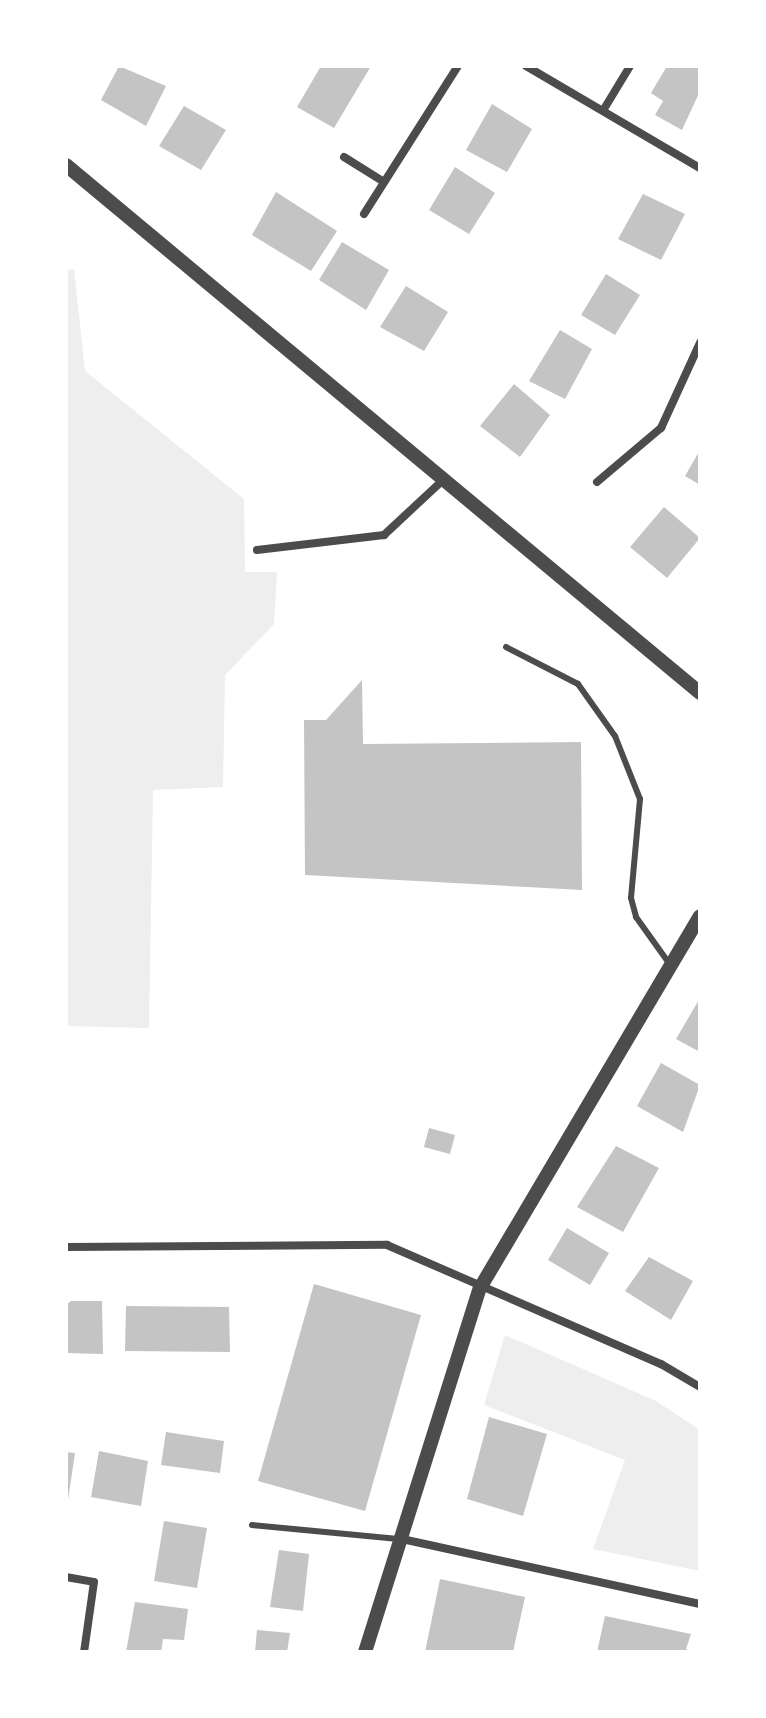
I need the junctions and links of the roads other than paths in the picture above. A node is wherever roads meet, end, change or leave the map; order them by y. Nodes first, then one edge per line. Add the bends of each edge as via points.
1 (458, 66) edge
2 (526, 66) edge
3 (630, 66) edge
4 (604, 109) junction
5 (344, 157) dead end
6 (700, 168) edge
7 (68, 171) edge
8 (384, 182) junction
9 (364, 214) dead end
10 (700, 343) edge
11 (444, 479) junction
12 (597, 482) dead end
13 (257, 550) dead end
14 (506, 647) dead end
15 (700, 693) edge
16 (700, 916) edge
17 (671, 966) junction
18 (66, 1247) edge
19 (480, 1288) junction
20 (700, 1387) edge
21 (252, 1525) dead end
22 (402, 1539) junction
23 (66, 1577) edge
24 (700, 1604) edge
25 (84, 1652) edge
26 (365, 1652) edge

1 - 8 street
2 - 4 street
3 - 4 street
4 - 6 street
5 - 8 street
7 - 11 street
8 - 9 street
10 - 12 street via 661,428
11 - 13 street via 384,535
11 - 15 street
14 - 17 lane via 578,684 615,736 640,799 630,868 633,907
16 - 17 street
17 - 19 street
18 - 19 street via 387,1245
19 - 20 street via 661,1364
19 - 22 street
21 - 22 lane
22 - 24 street
22 - 26 street
23 - 25 street via 94,1582

